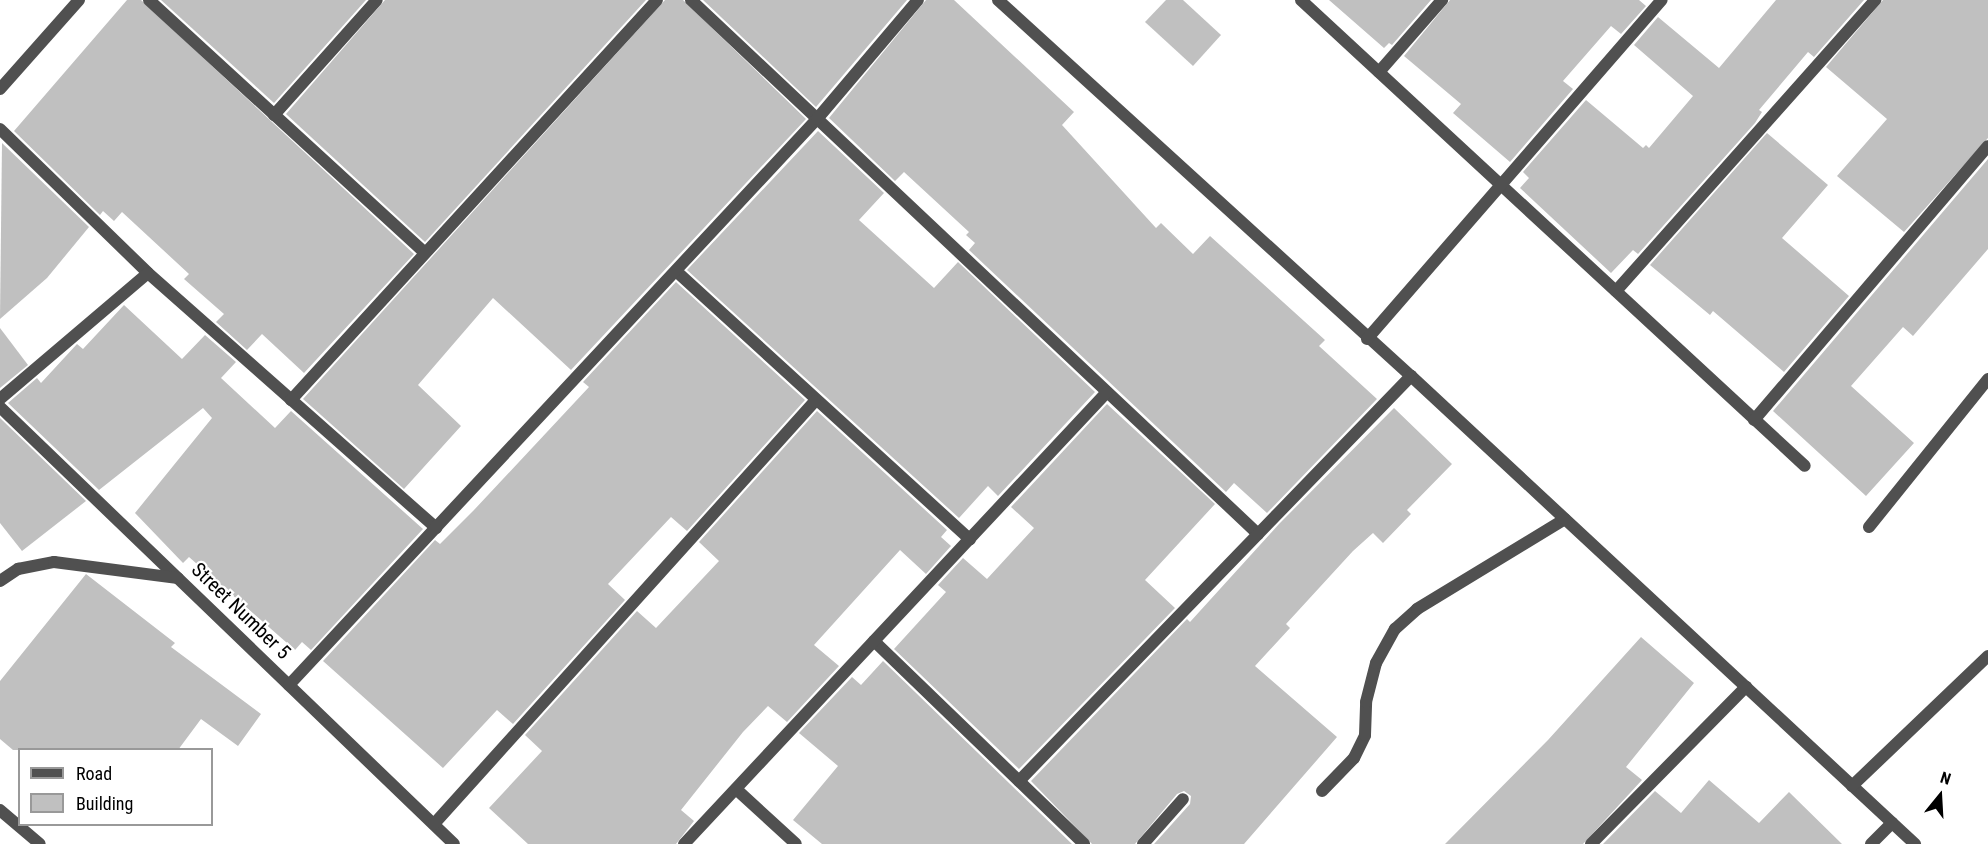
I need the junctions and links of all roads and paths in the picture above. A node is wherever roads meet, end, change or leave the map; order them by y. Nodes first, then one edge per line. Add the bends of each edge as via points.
1 (79, 0) edge
2 (149, 0) edge
3 (377, 0) edge
4 (657, 0) edge
5 (691, 0) edge
6 (918, 0) edge
7 (998, 0) edge
8 (1301, 0) edge
9 (1442, 0) edge
10 (1662, 0) edge
11 (1875, 0) edge
12 (1379, 72) junction
13 (0, 89) edge
14 (274, 115) junction
15 (817, 119) junction
16 (0, 129) edge
17 (1988, 146) edge
18 (1502, 185) junction
19 (425, 253) junction
20 (676, 271) junction
21 (148, 273) junction
22 (1616, 291) junction
23 (1368, 339) junction
24 (1411, 376) junction
25 (1988, 378) edge
26 (1107, 392) junction
27 (0, 399) edge
28 (291, 400) junction
29 (815, 401) junction
30 (0, 407) edge
31 (1754, 420) junction
32 (1805, 466) dead end
33 (1565, 519) junction
34 (1869, 527) dead end
35 (436, 528) junction
36 (1258, 534) junction
37 (970, 539) junction
38 (178, 578) junction
39 (0, 581) edge
40 (874, 641) junction
41 (1988, 656) edge
42 (290, 685) junction
43 (1746, 687) junction
44 (1019, 781) junction
45 (1852, 786) junction
46 (736, 789) junction
47 (1322, 790) dead end
48 (1183, 799) dead end
49 (0, 810) edge
50 (1892, 823) junction
51 (434, 824) junction
52 (18, 825) edge
53 (19, 826) edge
54 (40, 844) edge
55 (454, 844) edge
56 (684, 844) edge
57 (796, 844) edge
58 (1084, 844) edge
59 (1143, 844) edge
60 (1591, 844) edge
61 (1871, 844) edge
62 (1915, 844) edge

1 - 13 street
2 - 14 street
3 - 14 street
4 - 19 street
5 - 15 street
6 - 15 street
7 - 23 street
8 - 12 street
9 - 12 street
10 - 18 street
11 - 22 street
12 - 18 street
14 - 19 street
15 - 20 street
15 - 26 street
16 - 21 street
17 - 31 street
18 - 22 street
18 - 23 street
19 - 28 street
20 - 29 street
20 - 35 street
21 - 27 street
21 - 28 street
22 - 31 street
23 - 24 street
24 - 33 street
24 - 36 street
25 - 34 street
26 - 36 street
26 - 37 street
28 - 35 street
29 - 37 street
29 - 51 street
30 - 38 street, Street Number 5
31 - 32 street
33 - 43 street
33 - 47 street via 1417,609 1395,629 1376,663 1366,702 1365,735 1354,758
35 - 42 street
36 - 44 street
37 - 40 street
38 - 39 street via 54,562 18,569
38 - 42 street, Street Number 5
40 - 44 street
40 - 46 street
41 - 45 street
42 - 51 street, Street Number 5
43 - 45 street
43 - 60 street
44 - 58 street
45 - 50 street
46 - 56 street
46 - 57 street
48 - 59 street
49 - 52 street
50 - 61 street
50 - 62 street
51 - 55 street, Street Number 5
53 - 54 street

